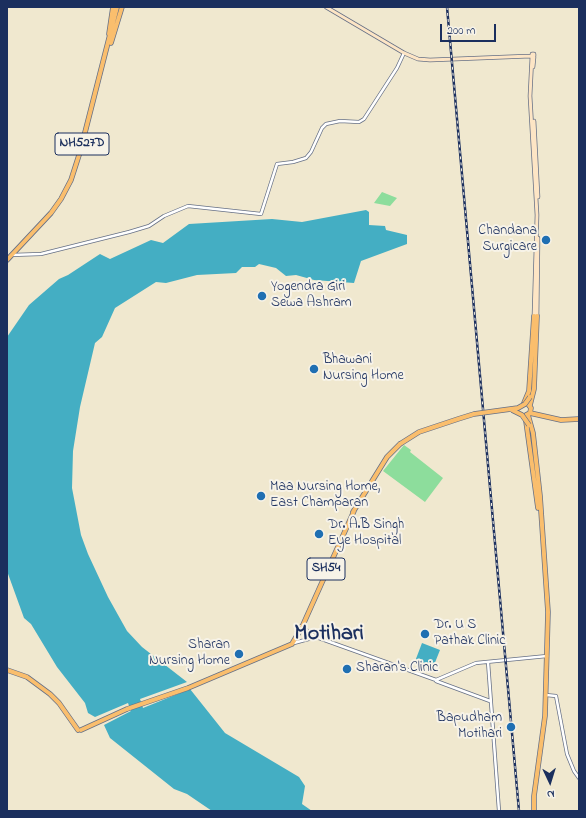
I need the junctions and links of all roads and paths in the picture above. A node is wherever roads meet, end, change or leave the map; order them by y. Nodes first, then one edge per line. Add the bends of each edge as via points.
1 (113, 7) edge
2 (117, 7) edge
3 (122, 7) edge
4 (326, 7) edge
5 (330, 7) edge
6 (109, 42) junction
7 (108, 49) junction
8 (404, 53) junction
9 (532, 56) junction
10 (12, 255) junction
11 (7, 260) edge
12 (536, 316) junction
13 (524, 404) junction
14 (530, 405) junction
15 (512, 410) junction
16 (522, 414) junction
17 (529, 414) junction
18 (578, 419) edge
19 (539, 502) junction
20 (301, 627) junction
21 (316, 637) junction
22 (292, 644) junction
23 (546, 656) junction
24 (488, 662) junction
25 (7, 670) edge
26 (436, 680) junction
27 (546, 694) junction
28 (490, 701) junction
29 (544, 720) junction
30 (579, 778) edge
31 (498, 811) edge
32 (534, 811) edge

1 - 6 main road via 109,24
2 - 6 main road, NH527D
3 - 7 main road
4 - 8 main road
5 - 9 main road via 419,57
6 - 7 main road, NH527D
7 - 10 main road, NH527D via 78,160 66,189 51,213
8 - 9 main road via 418,59 430,60
8 - 10 street via 363,121 335,121 326,124 306,158 277,164 261,214 188,206 164,216 149,226 129,232 41,254
9 - 12 main road via 539,215
10 - 11 main road, NH527D
12 - 13 main road via 529,391
12 - 14 main road via 534,389
12 - 15 main road, bridge via 530,397 521,407
13 - 14 main road
13 - 16 main road via 519,409
14 - 17 main road
15 - 19 main road, bridge via 522,415 529,425
15 - 20 main road, SH54, bridge via 474,414 419,432 400,444 384,462 354,511
16 - 17 main road
16 - 19 main road via 529,434
17 - 18 main road via 561,420
17 - 19 main road
19 - 23 main road via 548,612
20 - 21 street
20 - 22 main road, SH54
21 - 22 street
21 - 26 street
22 - 25 main road via 80,730 50,694 27,677
23 - 24 street
23 - 27 main road
23 - 29 main road
24 - 26 street via 466,666
24 - 28 street
26 - 28 street
27 - 29 main road
27 - 30 street via 556,696 565,750
28 - 31 street
29 - 32 main road

